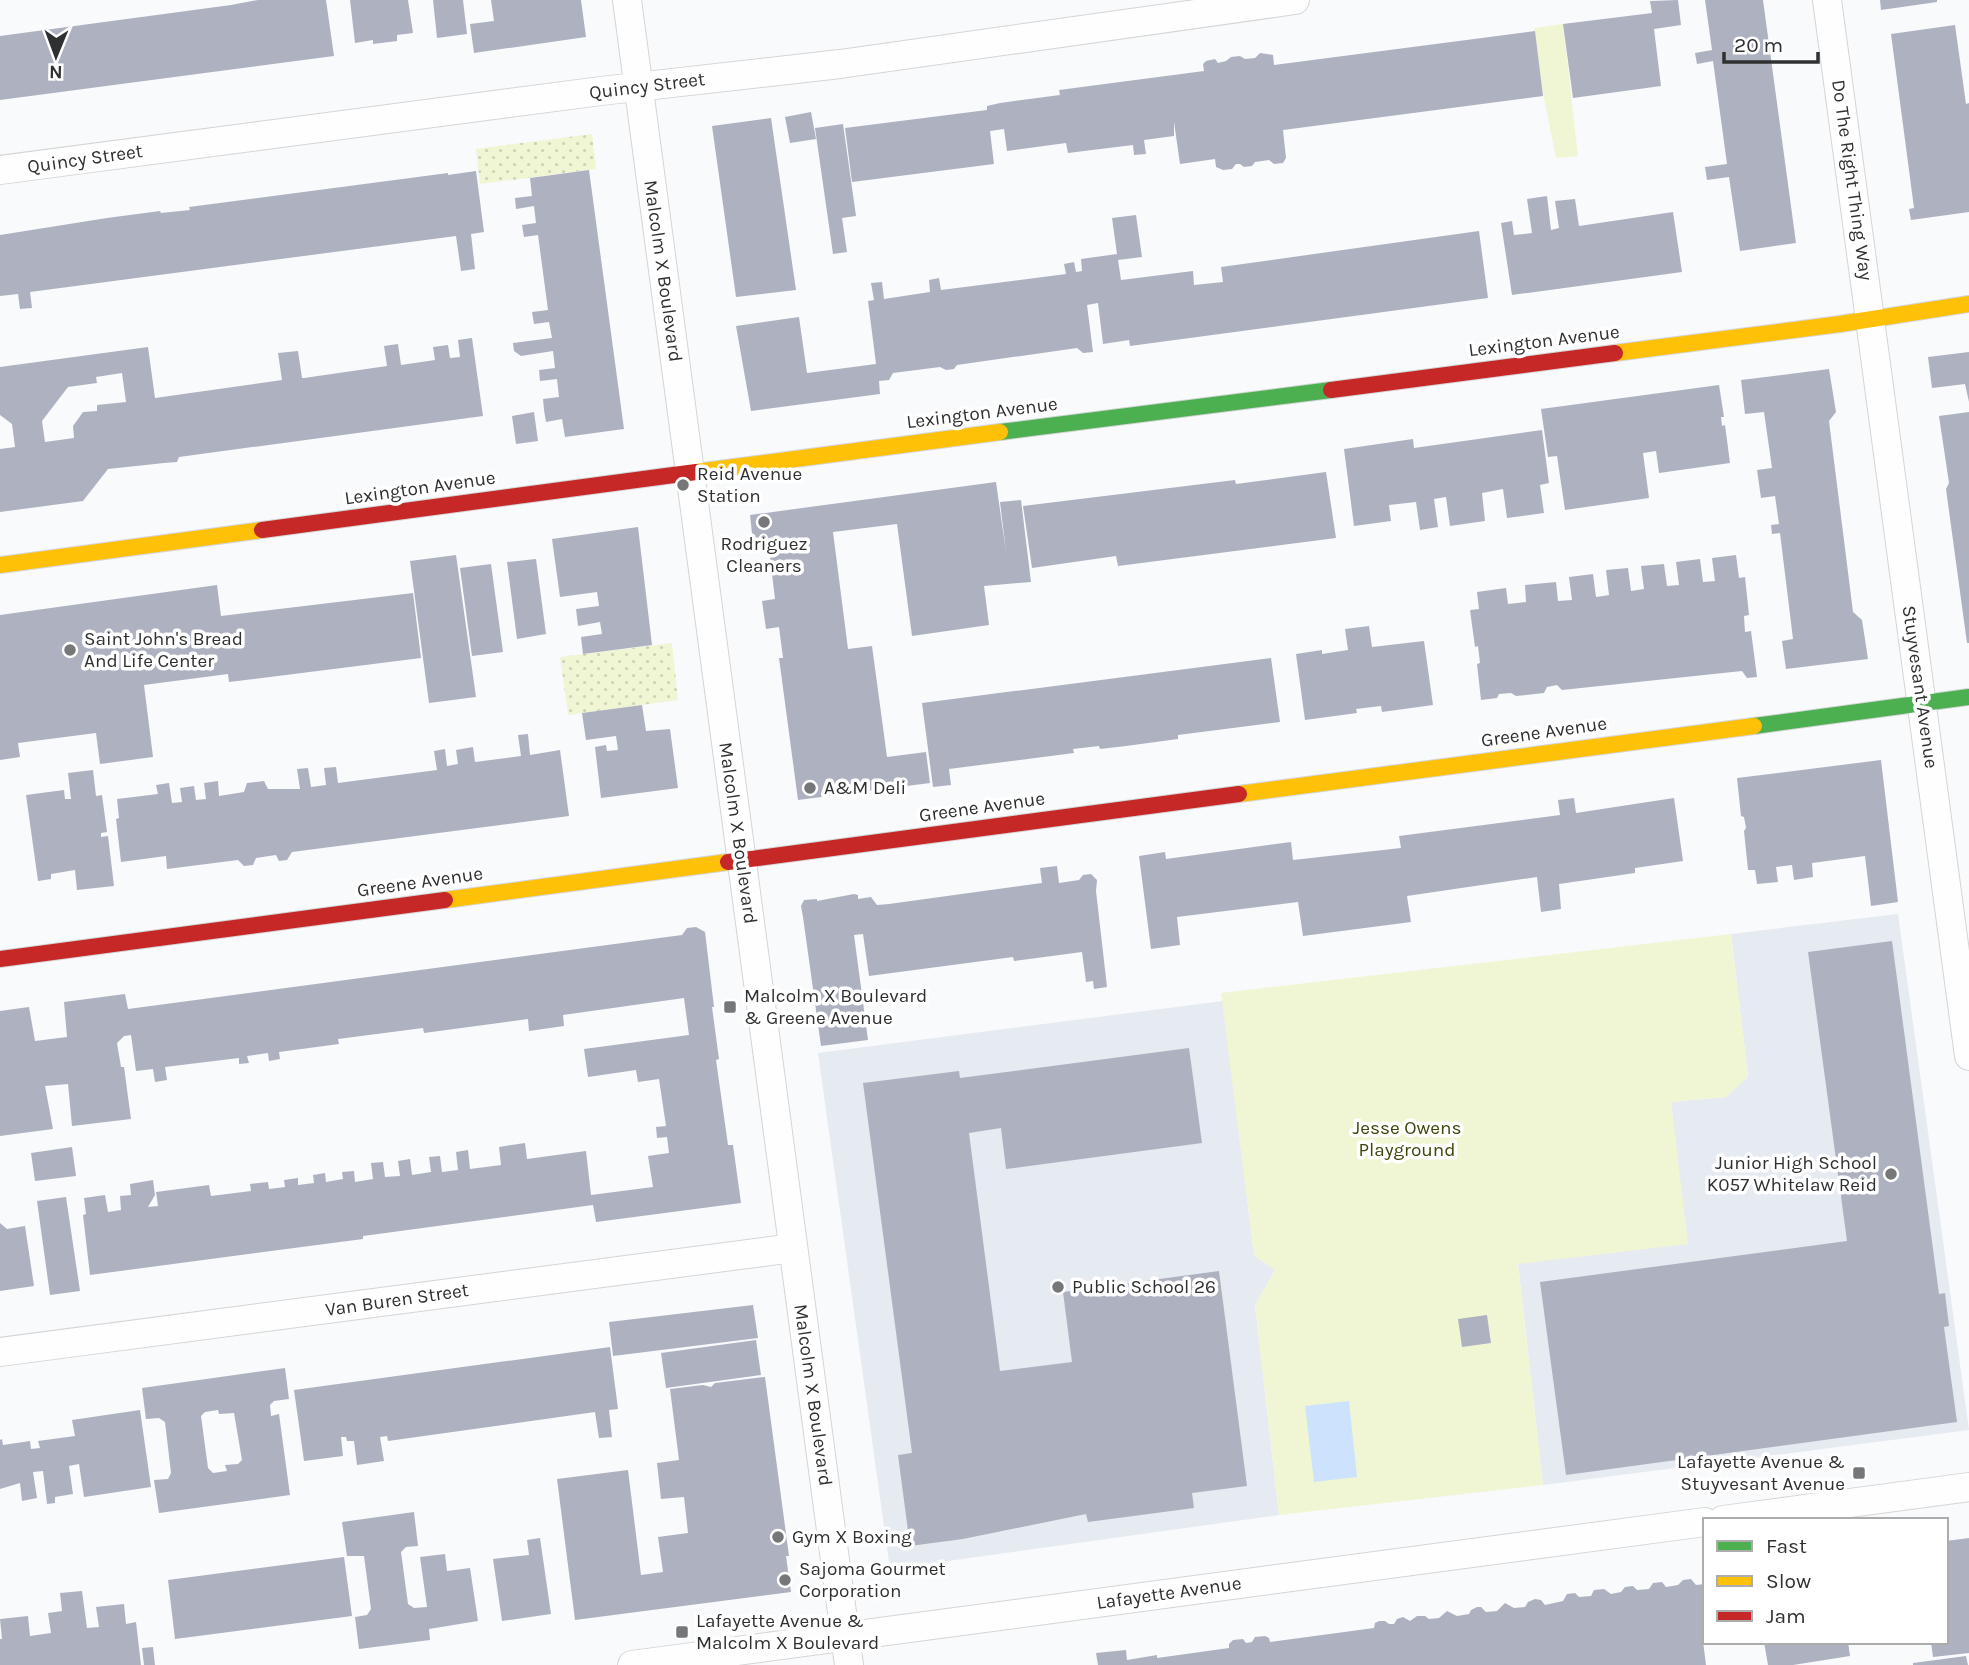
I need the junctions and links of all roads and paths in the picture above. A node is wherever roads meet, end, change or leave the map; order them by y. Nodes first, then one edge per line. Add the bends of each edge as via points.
1 (627, 0) edge
2 (1295, 0) edge
3 (1827, 0) edge
4 (639, 87) junction
5 (0, 170) edge
6 (1969, 304) edge
7 (1870, 318) junction
8 (690, 473) junction
9 (0, 565) edge
10 (1969, 697) edge
11 (1922, 703) junction
12 (742, 860) junction
13 (0, 960) edge
14 (1969, 1056) edge
15 (793, 1248) junction
16 (0, 1352) edge
17 (1969, 1487) edge
18 (1738, 1518) edge
19 (1703, 1522) edge
20 (845, 1636) junction
21 (632, 1665) edge
22 (849, 1665) edge

1 - 4 street, Malcolm X Boulevard
2 - 4 street, Quincy Street via 840,64
3 - 7 street, Do The Right Thing Way
4 - 5 street, Quincy Street
4 - 8 street, Malcolm X Boulevard
6 - 7 street, Lexington Avenue
7 - 8 street, Lexington Avenue
7 - 11 street, Stuyvesant Avenue
8 - 9 street, Lexington Avenue
8 - 12 street, Malcolm X Boulevard
10 - 11 street, Greene Avenue
11 - 12 street, Greene Avenue
11 - 14 street, Stuyvesant Avenue
12 - 13 street, Greene Avenue
12 - 15 street, Malcolm X Boulevard
15 - 16 street, Van Buren Street
15 - 20 street, Malcolm X Boulevard
17 - 18 street
19 - 20 street, Lafayette Avenue
20 - 21 street, Lafayette Avenue
20 - 22 street, Malcolm X Boulevard

